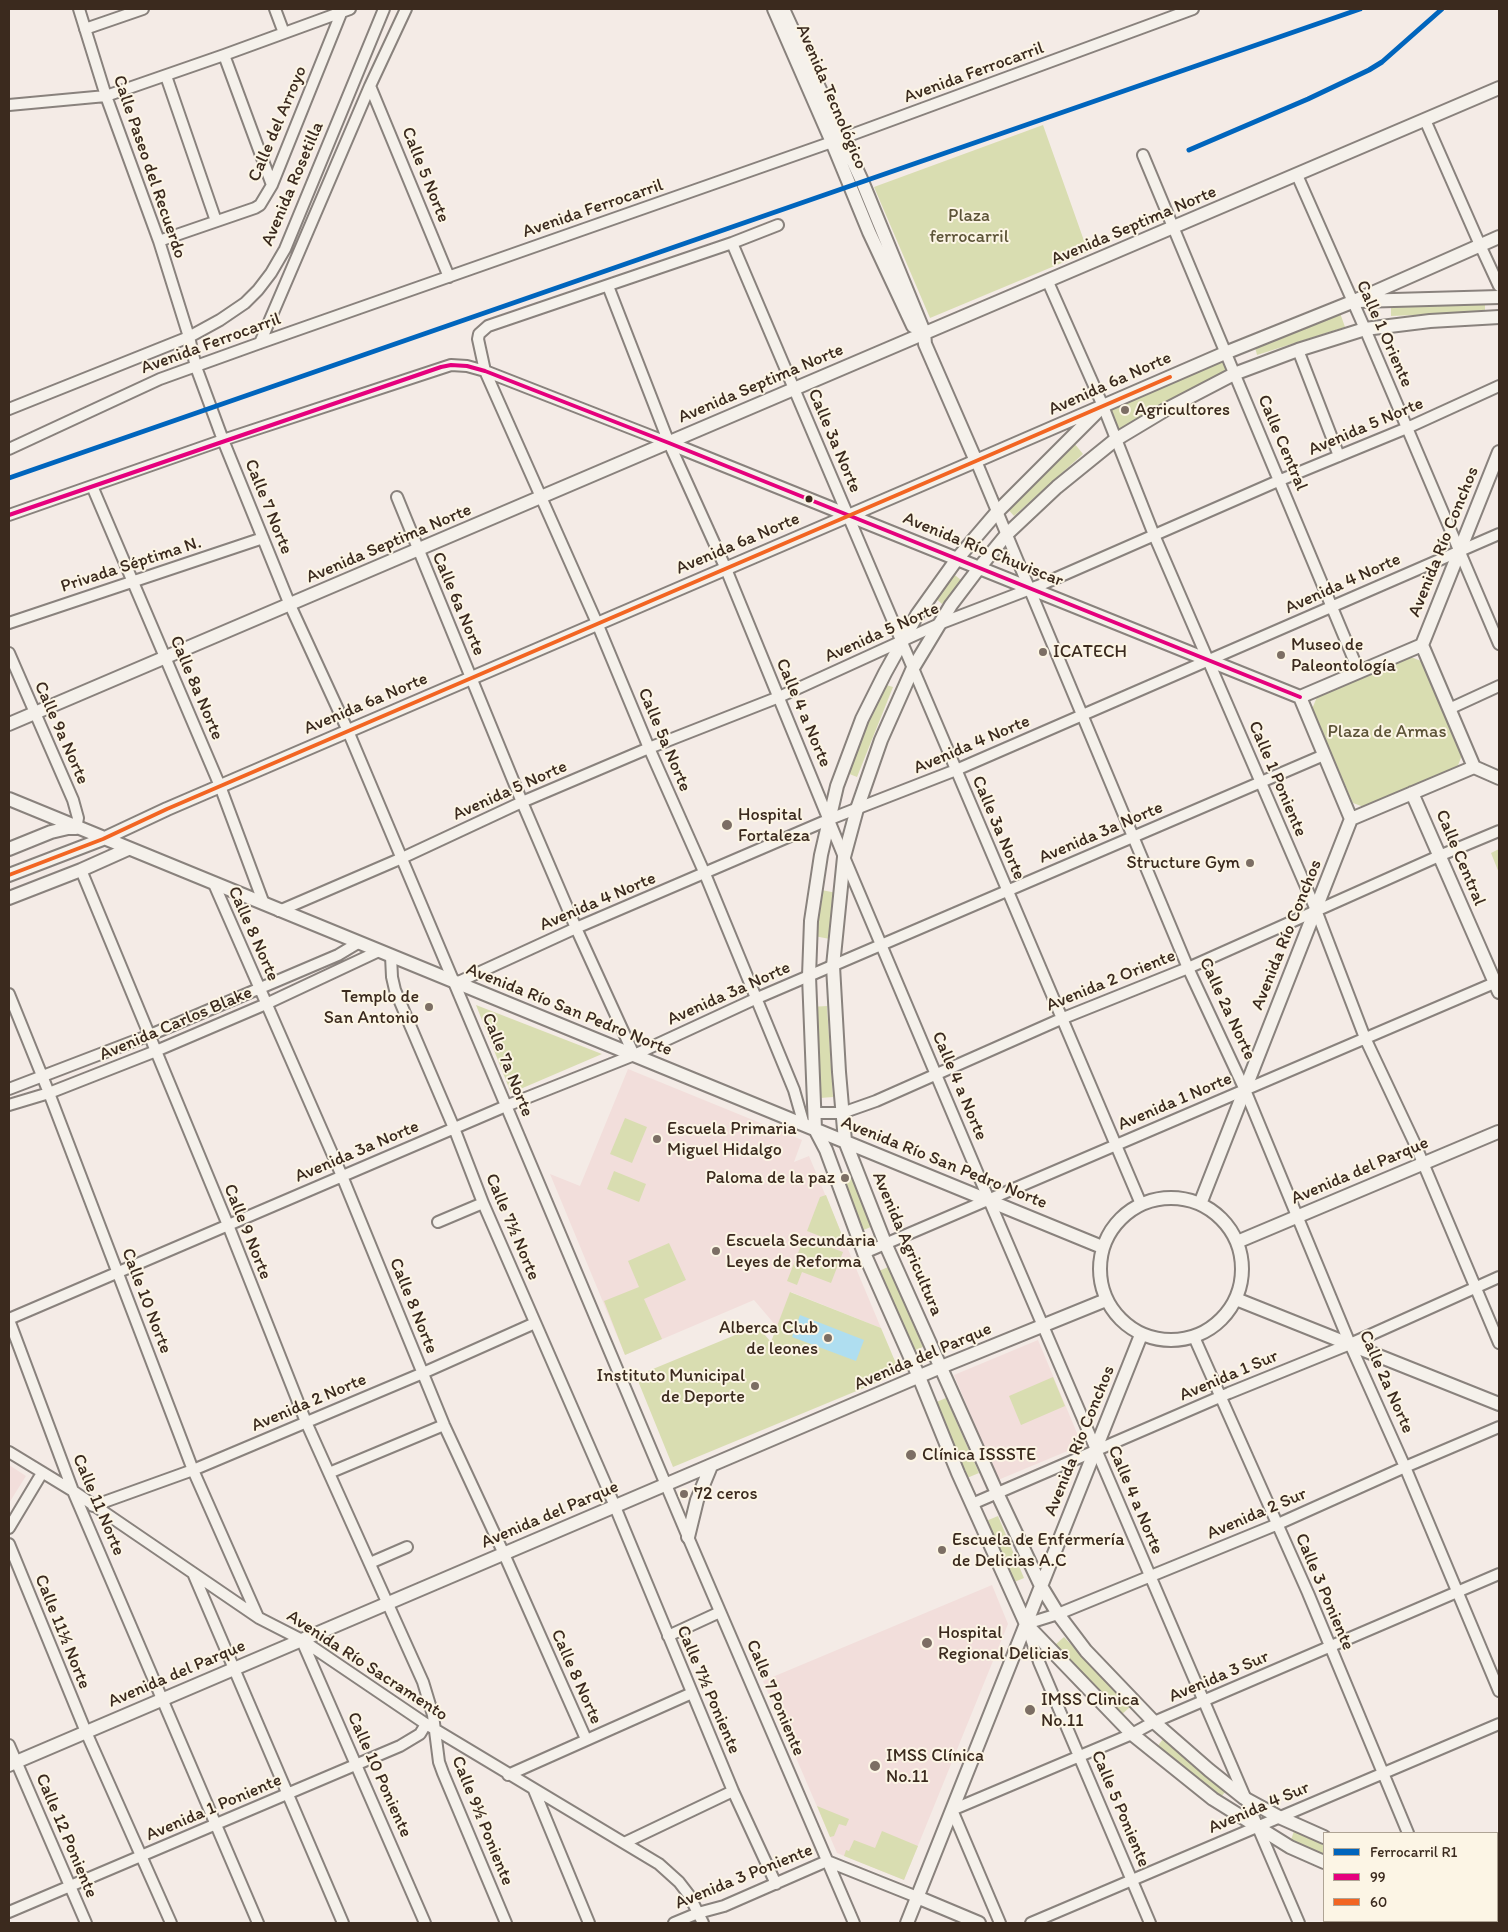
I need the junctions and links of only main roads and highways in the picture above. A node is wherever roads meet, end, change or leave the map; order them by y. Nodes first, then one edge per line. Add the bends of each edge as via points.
1 (774, 9) edge
2 (783, 9) edge
3 (1499, 88) edge
4 (838, 140) junction
5 (1499, 237) edge
6 (1499, 297) edge
7 (1352, 302) junction
8 (1499, 317) edge
9 (922, 337) junction
10 (1103, 406) junction
11 (669, 443) junction
12 (1499, 452) edge
13 (976, 462) junction
14 (849, 515) junction
15 (956, 559) junction
16 (979, 568) junction
17 (1422, 645) junction
18 (1300, 697) junction
19 (9, 724) edge
20 (1474, 767) junction
21 (1499, 778) edge
22 (1412, 793) junction
23 (9, 801) edge
24 (1351, 820) junction
25 (76, 828) junction
26 (102, 839) junction
27 (9, 849) edge
28 (128, 849) junction
29 (9, 875) edge
30 (9, 898) edge
31 (1498, 985) edge
32 (810, 1127) junction
33 (1499, 1131) edge
34 (845, 1141) junction
35 (1200, 1204) junction
36 (1237, 1242) junction
37 (1102, 1248) junction
38 (1236, 1299) junction
39 (1106, 1300) junction
40 (1141, 1335) junction
41 (941, 1367) junction
42 (919, 1377) junction
43 (1499, 1404) edge
44 (711, 1466) junction
45 (688, 1537) road end
46 (1041, 1586) junction
47 (1026, 1624) junction
48 (12, 1763) edge
49 (1323, 1837) edge
50 (1323, 1862) edge
51 (917, 1897) junction
52 (907, 1923) edge
53 (978, 1923) edge

1 - 4 main road, Avenida Tecnológico
2 - 4 main road, Avenida Tecnológico
3 - 9 main road, Avenida Septima Norte
4 - 9 main road, Avenida Tecnológico
5 - 7 main road, Avenida 6a Norte
6 - 7 main road
7 - 10 main road, Avenida 6a Norte via 1224,352
8 - 16 main road, Avenida Agricultura via 1430,321 1365,330 1234,374 1115,440 1057,487 1007,534
9 - 11 main road, Avenida Septima Norte
9 - 13 main road, Calle 2a Norte
10 - 13 main road, Avenida 6a Norte
10 - 15 main road via 998,511
11 - 14 main road, Avenida Río Chuviscar
11 - 19 main road, Avenida Septima Norte
12 - 17 main road, Avenida Río Conchos
13 - 14 main road, Avenida 6a Norte
14 - 15 main road, Avenida Río Chuviscar
14 - 26 main road, Avenida 6a Norte
15 - 16 main road, Avenida Río Chuviscar
15 - 32 main road via 902,642 862,719 837,786 821,855 811,921 809,976 815,1113
16 - 18 main road, Avenida Río Chuviscar
16 - 34 main road, Avenida Agricultura via 962,588 913,668 881,740 844,857 833,966
17 - 18 main road
17 - 20 main road
18 - 24 main road
20 - 21 main road
20 - 22 main road
22 - 24 main road
22 - 31 main road, Calle Central
23 - 25 main road, Avenida Río San Pedro Norte
24 - 35 main road, Avenida Río Conchos
25 - 26 main road, Avenida Río San Pedro Norte
25 - 27 main road via 51,832
26 - 28 main road, Avenida Río San Pedro Norte
26 - 29 main road, Avenida 6a Norte
28 - 30 main road
28 - 32 main road, Avenida Río San Pedro Norte
32 - 34 main road, Avenida Río San Pedro Norte
32 - 42 main road via 826,1150 864,1253
33 - 36 main road, Avenida del Parque
34 - 37 main road, Avenida Río San Pedro Norte
34 - 41 main road, Avenida Agricultura via 885,1243
35 - 36 main road via 1228,1226
35 - 37 main road via 1180,1198 1160,1198 1141,1204 1124,1214
36 - 38 main road via 1242,1261
37 - 39 main road via 1100,1283
38 - 40 main road via 1219,1323 1194,1337 1167,1341
38 - 43 main road
39 - 40 main road via 1114,1314
39 - 41 main road, Avenida del Parque
40 - 46 main road, Avenida Río Conchos
41 - 42 main road, Avenida del Parque
41 - 46 main road, Avenida Agricultura
42 - 44 main road, Avenida del Parque
42 - 47 main road
44 - 45 main road
44 - 48 main road, Avenida del Parque
46 - 47 main road, Avenida Río Conchos
46 - 49 main road, Avenida Agricultura via 1086,1651 1154,1722 1244,1798 1279,1818
47 - 50 main road via 1132,1734 1213,1799 1290,1847
47 - 51 main road, Avenida Río Conchos
51 - 52 main road, Avenida Río Conchos
51 - 53 main road

